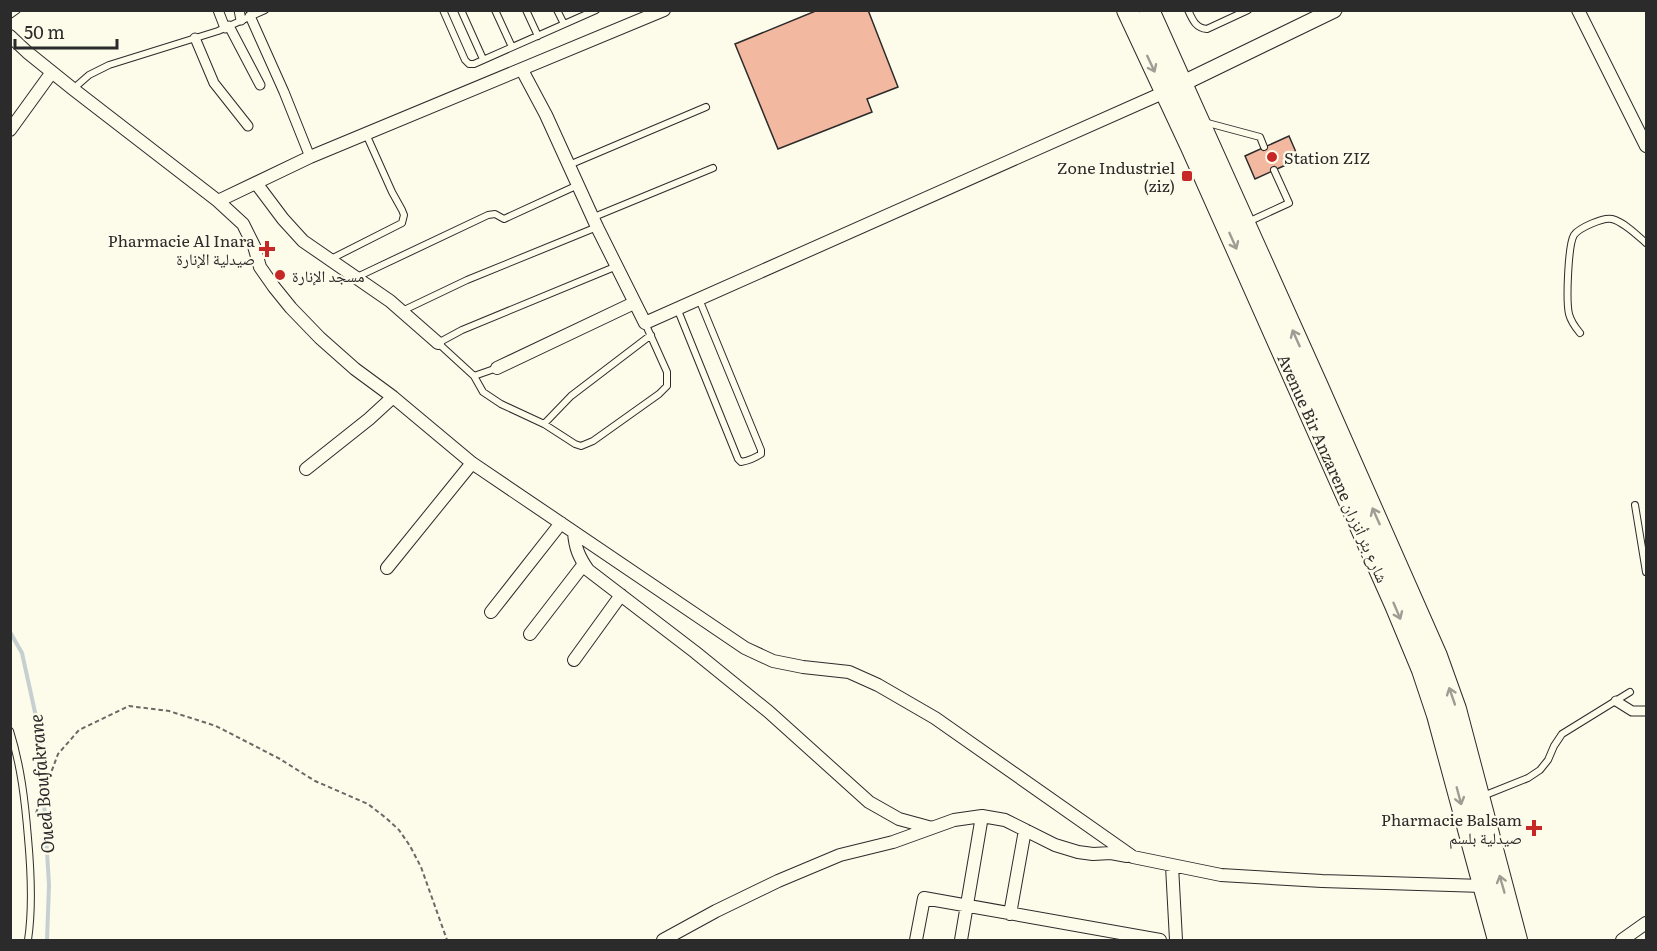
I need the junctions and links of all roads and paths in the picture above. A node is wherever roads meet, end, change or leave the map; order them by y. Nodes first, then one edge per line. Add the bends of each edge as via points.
1 (17, 10) edge
2 (218, 10) edge
3 (264, 10) edge
4 (443, 10) edge
5 (461, 10) edge
6 (495, 10) edge
7 (526, 10) edge
8 (557, 10) edge
9 (596, 10) edge
10 (664, 10) edge
11 (1127, 10) edge
12 (1149, 10) edge
13 (1188, 10) edge
14 (1248, 10) edge
15 (1334, 10) edge
16 (1578, 10) edge
17 (10, 15) edge
18 (243, 16) edge
19 (564, 24) junction
20 (227, 27) junction
21 (10, 36) edge
22 (538, 36) junction
23 (195, 38) junction
24 (512, 47) junction
25 (483, 59) junction
26 (522, 70) junction
27 (52, 72) junction
28 (260, 86) dead end
29 (1173, 88) junction
30 (73, 89) junction
31 (706, 107) dead end
32 (1198, 120) junction
33 (248, 126) dead end
34 (10, 130) edge
35 (365, 134) junction
36 (1647, 146) edge
37 (1264, 147) dead end
38 (310, 157) junction
39 (569, 165) junction
40 (713, 168) dead end
41 (1274, 170) dead end
42 (256, 183) junction
43 (579, 185) junction
44 (218, 201) junction
45 (595, 222) junction
46 (1244, 223) junction
47 (1647, 243) edge
48 (329, 260) junction
49 (617, 266) junction
50 (355, 278) junction
51 (699, 299) junction
52 (634, 303) junction
53 (677, 309) junction
54 (402, 311) junction
55 (645, 323) junction
56 (1580, 333) dead end
57 (651, 335) junction
58 (438, 343) junction
59 (497, 368) joint
60 (474, 376) junction
61 (393, 397) junction
62 (544, 424) junction
63 (472, 464) junction
64 (306, 469) dead end
65 (1635, 505) dead end
66 (561, 523) junction
67 (574, 532) junction
68 (584, 564) junction
69 (387, 568) dead end
70 (1647, 572) edge
71 (621, 595) junction
72 (491, 612) dead end
73 (530, 634) dead end
74 (574, 660) dead end
75 (1630, 692) dead end
76 (1616, 701) junction
77 (1647, 711) edge
78 (10, 731) edge
79 (1479, 798) junction
80 (982, 816) junction
81 (932, 828) junction
82 (1024, 830) junction
83 (28, 835) junction
84 (1133, 857) junction
85 (1172, 866) junction
86 (1483, 886) junction
87 (967, 906) junction
88 (1010, 914) junction
89 (1647, 923) edge
90 (28, 940) edge
91 (447, 940) edge
92 (663, 940) edge
93 (916, 940) edge
94 (961, 940) edge
95 (1160, 940) edge
96 (1176, 940) edge
97 (1498, 940) edge
98 (1517, 940) edge
99 (1622, 940) edge

1 - 17 lane
2 - 20 street
3 - 18 lane
4 - 25 lane via 465,60 469,64
5 - 25 lane
6 - 24 lane
7 - 22 lane
8 - 19 lane
9 - 19 lane
10 - 26 street
11 -> 29 main road, Avenue Bir Anzarene شارع بئر أنزران
12 - 29 main road, Avenue Bir Anzarene شارع بئر أنزران
13 - 14 lane via 1196,26 1207,29
15 - 29 street
16 - 36 street
18 - 20 lane
18 - 38 street via 284,92
19 - 22 lane
20 - 23 lane
20 - 28 street
21 - 27 street
22 - 24 lane
23 - 30 lane via 100,69
23 - 33 street via 214,83
24 - 25 lane
26 - 35 street
26 - 39 street
27 - 30 street
27 - 34 street
29 - 32 main road, Avenue Bir Anzarene شارع بئر أنزران
29 - 51 street
29 -> 86 main road, Avenue Bir Anzarene شارع بئر أنزران via 1191,147 1422,670
30 - 44 street
31 - 39 lane
32 - 37 lane via 1260,137
32 - 46 main road, Avenue Bir Anzarene شارع بئر أنزران
35 - 38 street
35 - 48 lane via 404,216 402,223
38 - 42 street
39 - 43 street
40 - 45 lane
41 - 46 lane via 1289,203
42 - 44 street
42 - 48 street via 303,241
43 - 45 street
43 - 50 lane via 504,219 488,214
44 - 61 street via 243,224 260,267 291,308 346,361
45 - 49 street
45 - 54 lane
79 -> 46 main road, Avenue Bir Anzarene شارع بئر أنزران via 1456,709 1437,656
47 - 56 lane via 1610,219 1600,220 1575,235 1567,304 1572,325
48 - 50 street
49 - 52 street
49 - 58 lane
50 - 54 street
51 - 53 street
51 - 53 lane via 761,450 757,456 741,462 738,459
52 - 55 street
52 - 59 street
53 - 55 street
54 - 58 street
55 - 57 lane
57 - 62 lane via 571,396
57 - 62 lane via 667,372 667,386 659,394 587,445 575,444
58 - 60 lane
59 - 60 lane
60 - 62 lane via 483,392
61 - 63 street
61 - 64 street
63 - 66 street
63 - 69 street
65 - 70 lane
66 - 67 street
66 - 72 street
67 - 68 street
67 - 84 street via 745,648 773,661 849,672 888,690 935,718
68 - 71 street
68 - 73 street
71 - 74 street
71 - 81 street via 769,712 869,802 899,819
75 - 76 lane
76 - 77 street via 1632,711
76 - 79 lane via 1562,734 1540,770
78 - 83 lane via 23,783
98 -> 79 main road, Avenue Bir Anzarene شارع بئر أنزران
80 - 81 street
80 - 82 street via 1005,820
80 - 87 street
81 - 92 street via 840,855 716,911
82 - 84 street via 1078,852
82 - 88 street
83 - 90 lane
83 - 91 path via 58,754 79,730 129,706 169,711 216,726 368,804 386,818 405,838 421,867
84 - 85 street
85 - 86 street via 1221,875
85 - 96 street
86 - 97 main road, Avenue Bir Anzarene شارع بئر أنزران
87 - 88 street
87 - 93 street via 924,898
87 - 94 street
88 - 95 street
89 - 99 street

